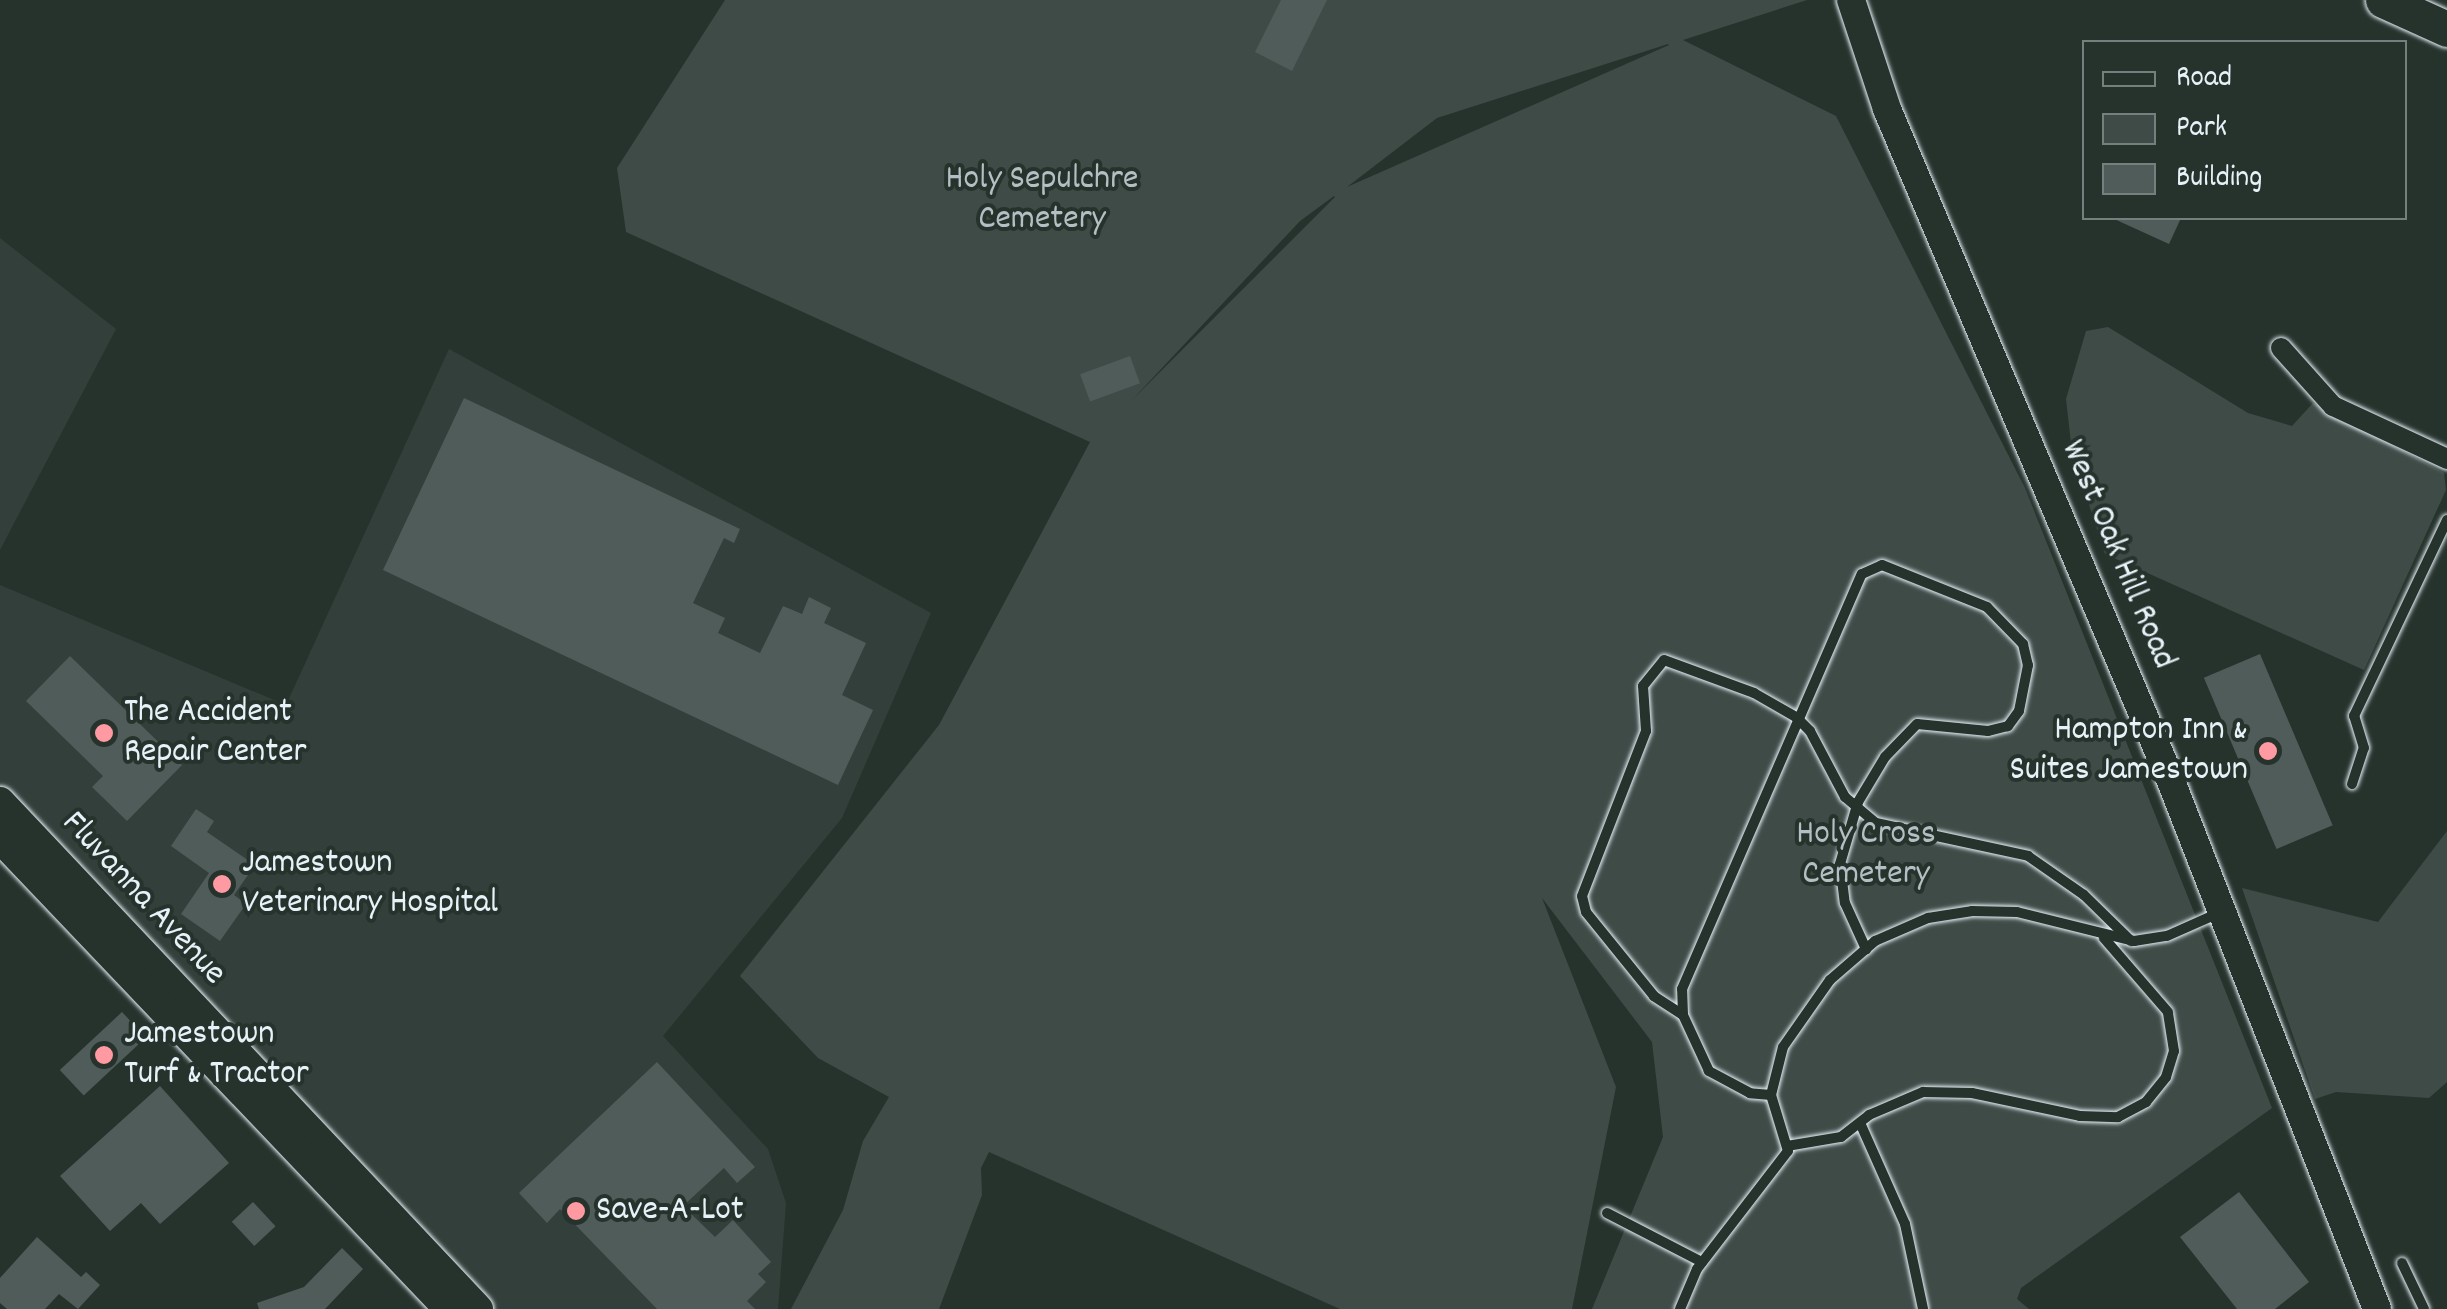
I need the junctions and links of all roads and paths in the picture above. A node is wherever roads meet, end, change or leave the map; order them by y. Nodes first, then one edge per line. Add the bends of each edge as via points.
1 (1851, 0) edge
2 (2383, 0) edge
3 (2447, 30) edge
4 (2281, 348) dead end
5 (2447, 459) edge
6 (2447, 520) edge
7 (1796, 718) junction
8 (2352, 784) dead end
9 (0, 802) edge
10 (1856, 809) junction
11 (0, 838) edge
12 (2221, 912) junction
13 (2103, 938) junction
14 (2131, 941) junction
15 (1866, 949) junction
16 (1683, 1015) junction
17 (1770, 1095) junction
18 (1861, 1125) junction
19 (1788, 1146) junction
20 (1607, 1214) dead end
21 (1702, 1262) junction
22 (2402, 1263) dead end
23 (449, 1309) edge
24 (478, 1309) edge
25 (1680, 1309) edge
26 (1923, 1309) edge
27 (2377, 1309) edge
28 (2424, 1309) edge

1 - 12 main road, West Oak Hill Road via 1902,144
2 - 3 highway
4 - 5 street via 2333,406
6 - 8 lane via 2354,716 2364,748
7 - 10 lane
7 - 10 lane via 1862,574 1882,566 1987,607 2023,644 2024,693 2008,726 1988,732 1918,724 1886,757
7 - 16 lane via 1682,989
7 - 16 lane via 1674,661 1657,662 1646,679 1646,731 1582,896 1586,912 1654,996
9 - 24 main road, Fluvanna Avenue
10 - 14 lane via 1887,827 2028,856 2084,894
10 - 15 lane via 1840,864 1845,903
11 - 23 main road, Fluvanna Avenue
12 - 14 lane via 2167,936
12 - 27 main road, West Oak Hill Road
13 - 14 lane
13 - 15 lane via 2017,912 1972,911 1928,918
13 - 18 lane via 2168,1012 2174,1051 2166,1077 2146,1102 2118,1117 2080,1116 1972,1093 1923,1092 1884,1107
15 - 17 lane via 1830,980 1783,1047
16 - 17 lane via 1720,1081
17 - 19 lane
18 - 19 lane via 1841,1137
18 - 26 lane via 1905,1224
19 - 21 lane
20 - 21 lane
21 - 25 lane
22 - 28 lane

